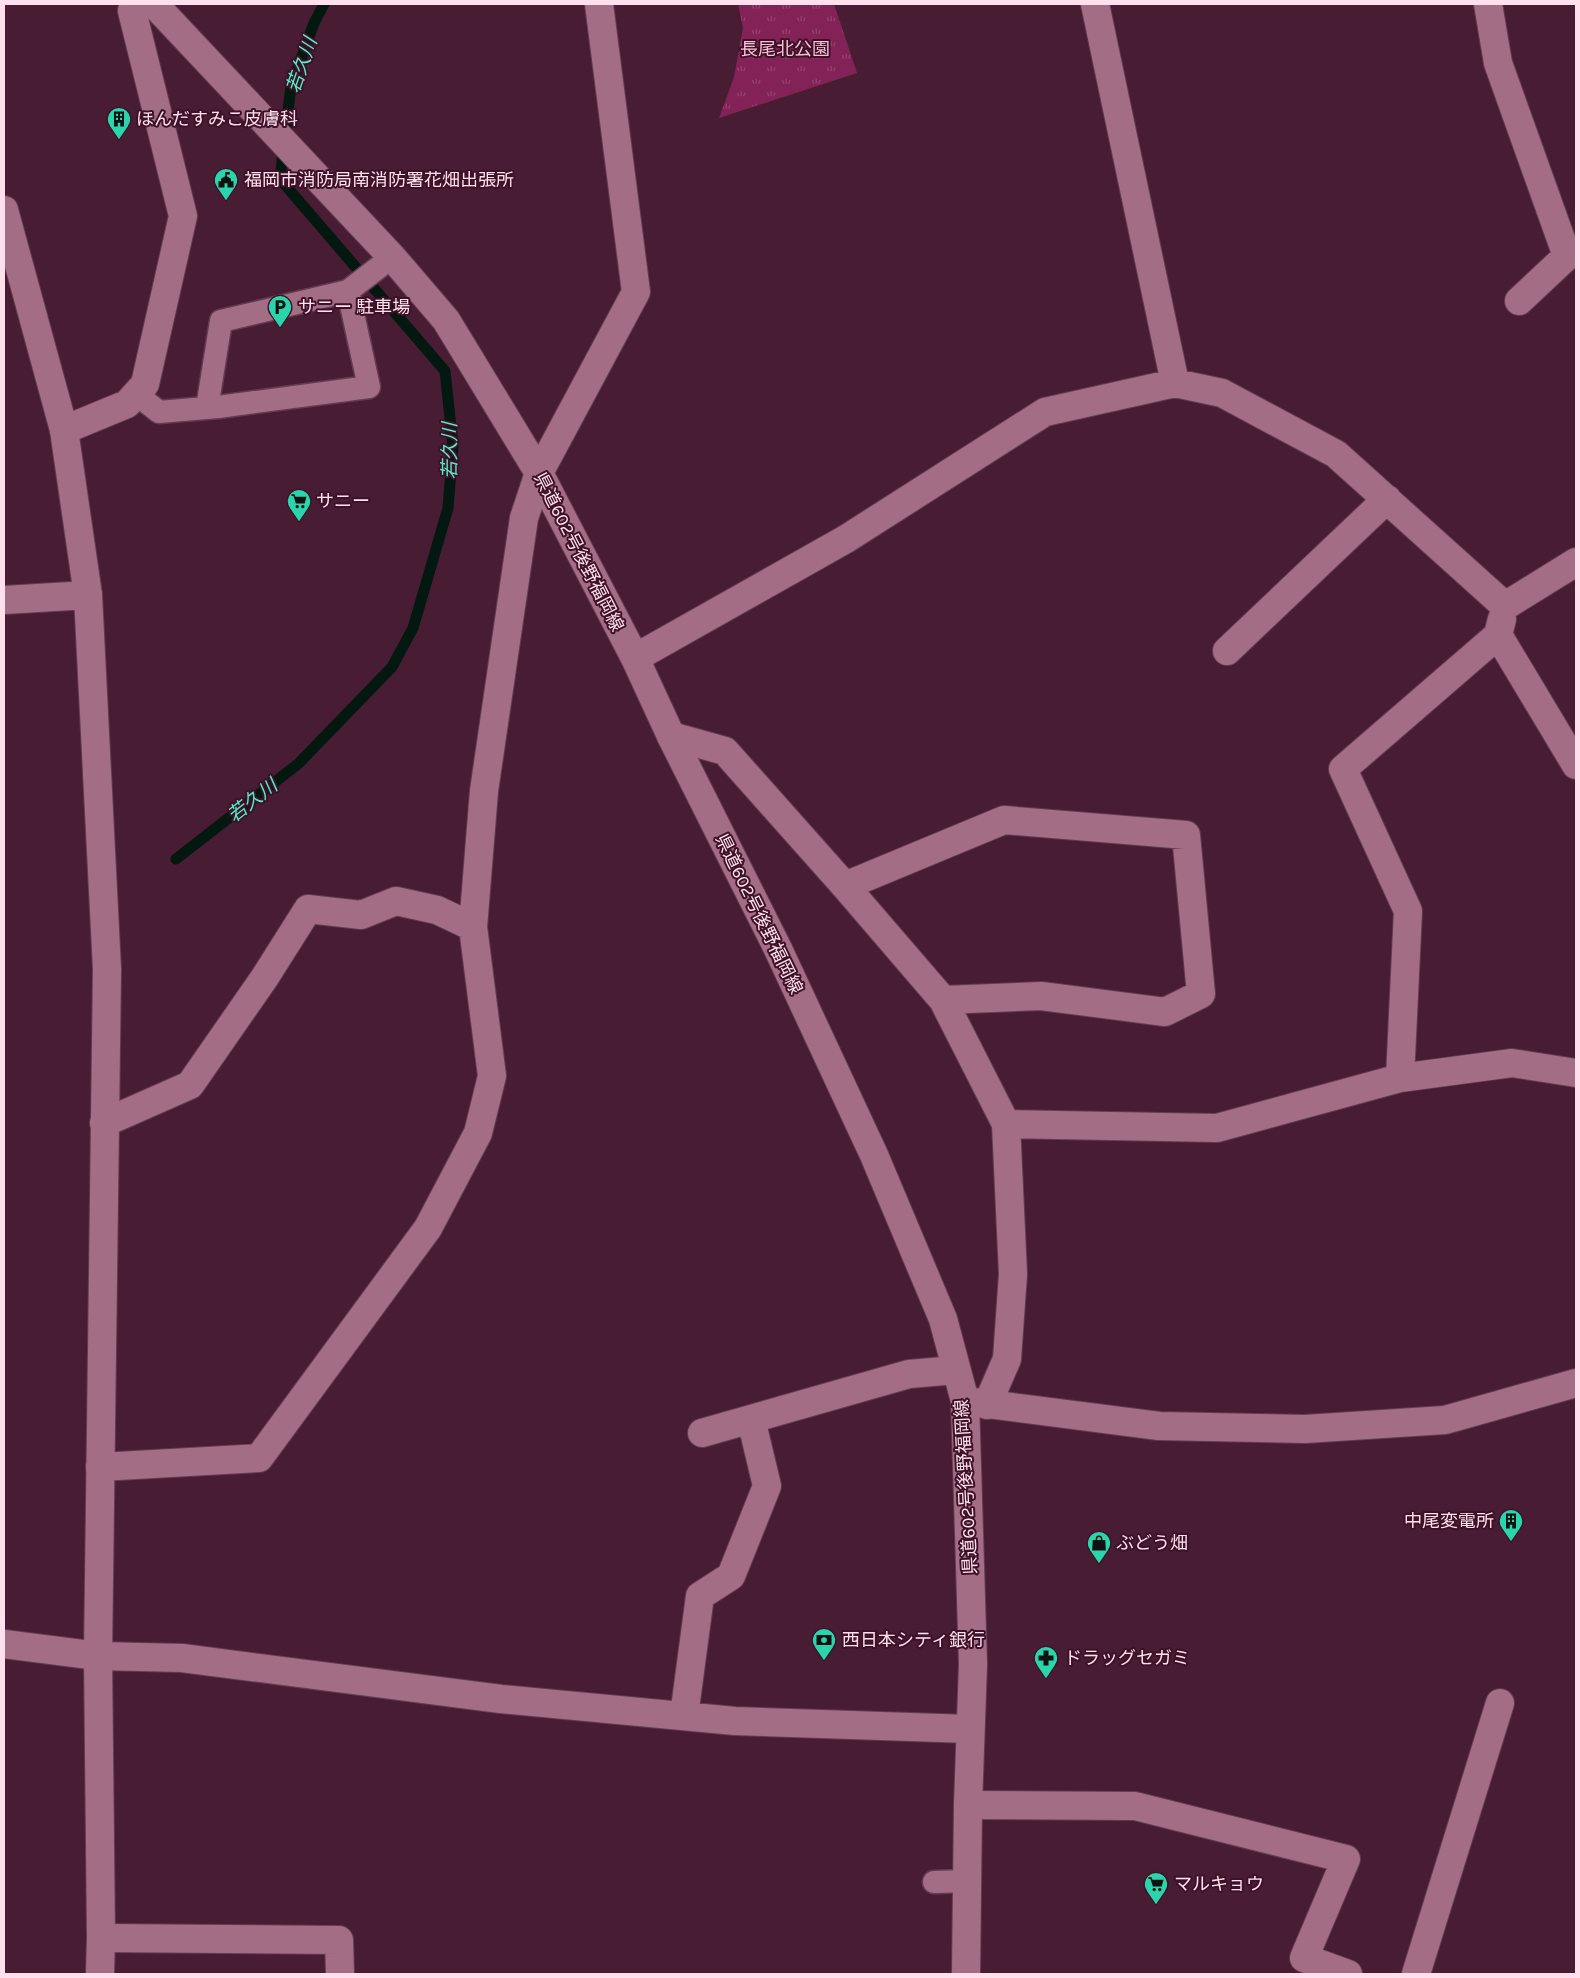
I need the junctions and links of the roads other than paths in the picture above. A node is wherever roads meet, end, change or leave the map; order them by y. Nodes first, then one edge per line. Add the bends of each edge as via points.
1 (140, 4) edge
2 (154, 4) edge
3 (599, 4) edge
4 (1095, 4) edge
5 (1488, 4) edge
6 (4, 210) edge
7 (392, 257) junction
8 (348, 291) junction
9 (1520, 300) dead end
10 (1175, 383) junction
11 (136, 394) junction
12 (207, 408) junction
13 (64, 430) junction
14 (539, 473) junction
15 (1387, 499) junction
16 (1576, 562) edge
17 (88, 595) junction
18 (4, 600) edge
19 (1505, 606) junction
20 (1498, 635) junction
21 (1227, 651) dead end
22 (635, 658) junction
23 (671, 736) junction
24 (1576, 765) edge
25 (845, 886) junction
26 (473, 927) junction
27 (944, 1000) junction
28 (1576, 1073) edge
29 (1400, 1078) junction
30 (104, 1123) junction
31 (1006, 1124) junction
32 (956, 1370) junction
33 (1576, 1383) edge
34 (976, 1403) junction
35 (751, 1419) junction
36 (702, 1433) dead end
37 (100, 1467) junction
38 (4, 1644) edge
39 (98, 1656) junction
40 (1500, 1703) dead end
41 (684, 1716) junction
42 (970, 1729) junction
43 (968, 1805) junction
44 (967, 1881) junction
45 (934, 1882) dead end
46 (101, 1938) junction
47 (100, 1974) edge
48 (340, 1974) edge
49 (966, 1974) edge
50 (1348, 1974) edge
51 (1416, 1974) edge

1 - 11 street via 132,11 183,216 145,384
2 - 7 street, 県道602号後野福岡線
3 - 14 street via 636,292
4 - 10 street
5 - 9 street via 1498,63 1567,256
6 - 13 street
7 - 8 lane
7 - 14 street, 県道602号後野福岡線 via 446,320
8 - 12 lane via 222,321
8 - 12 lane via 369,387
10 - 15 street via 1222,393 1336,454
10 - 22 street via 1045,412 846,539
11 - 12 lane via 159,412
11 - 13 street via 127,404
13 - 17 street
14 - 22 street, 県道602号後野福岡線
14 - 26 street via 524,518 484,791
15 - 19 street
15 - 21 street
16 - 19 street
17 - 18 street
17 - 30 street via 107,969
19 - 20 street
20 - 24 street
20 - 29 street via 1343,769 1408,911
22 - 23 street, 県道602号後野福岡線
23 - 25 street via 725,751
23 - 32 street, 県道602号後野福岡線 via 778,949 874,1155 943,1319
25 - 27 street
25 - 27 street via 1004,820 1186,836 1201,994 1165,1012 1041,996
26 - 30 street via 437,910 396,901 361,915 308,909 190,1084
26 - 37 street via 492,1076 478,1132 428,1228 259,1458
27 - 31 street
28 - 29 street via 1512,1063
29 - 31 street via 1217,1128
30 - 37 street
31 - 34 street via 1013,1274 1007,1358
32 - 34 street, 県道602号後野福岡線
32 - 35 street via 909,1374
33 - 34 street via 1445,1420 1305,1429 1159,1426
34 - 42 street, 県道602号後野福岡線
35 - 36 street
35 - 41 street via 767,1486 731,1576 700,1596
37 - 39 street
38 - 39 street
39 - 41 street via 182,1658 501,1699
39 - 46 street
40 - 51 street
41 - 42 street via 735,1721
42 - 43 street, 県道602号後野福岡線
43 - 44 street, 県道602号後野福岡線
43 - 50 street via 1137,1798 1346,1859 1304,1958
44 - 45 lane
44 - 49 street, 県道602号後野福岡線
46 - 47 street
46 - 48 street via 339,1940

